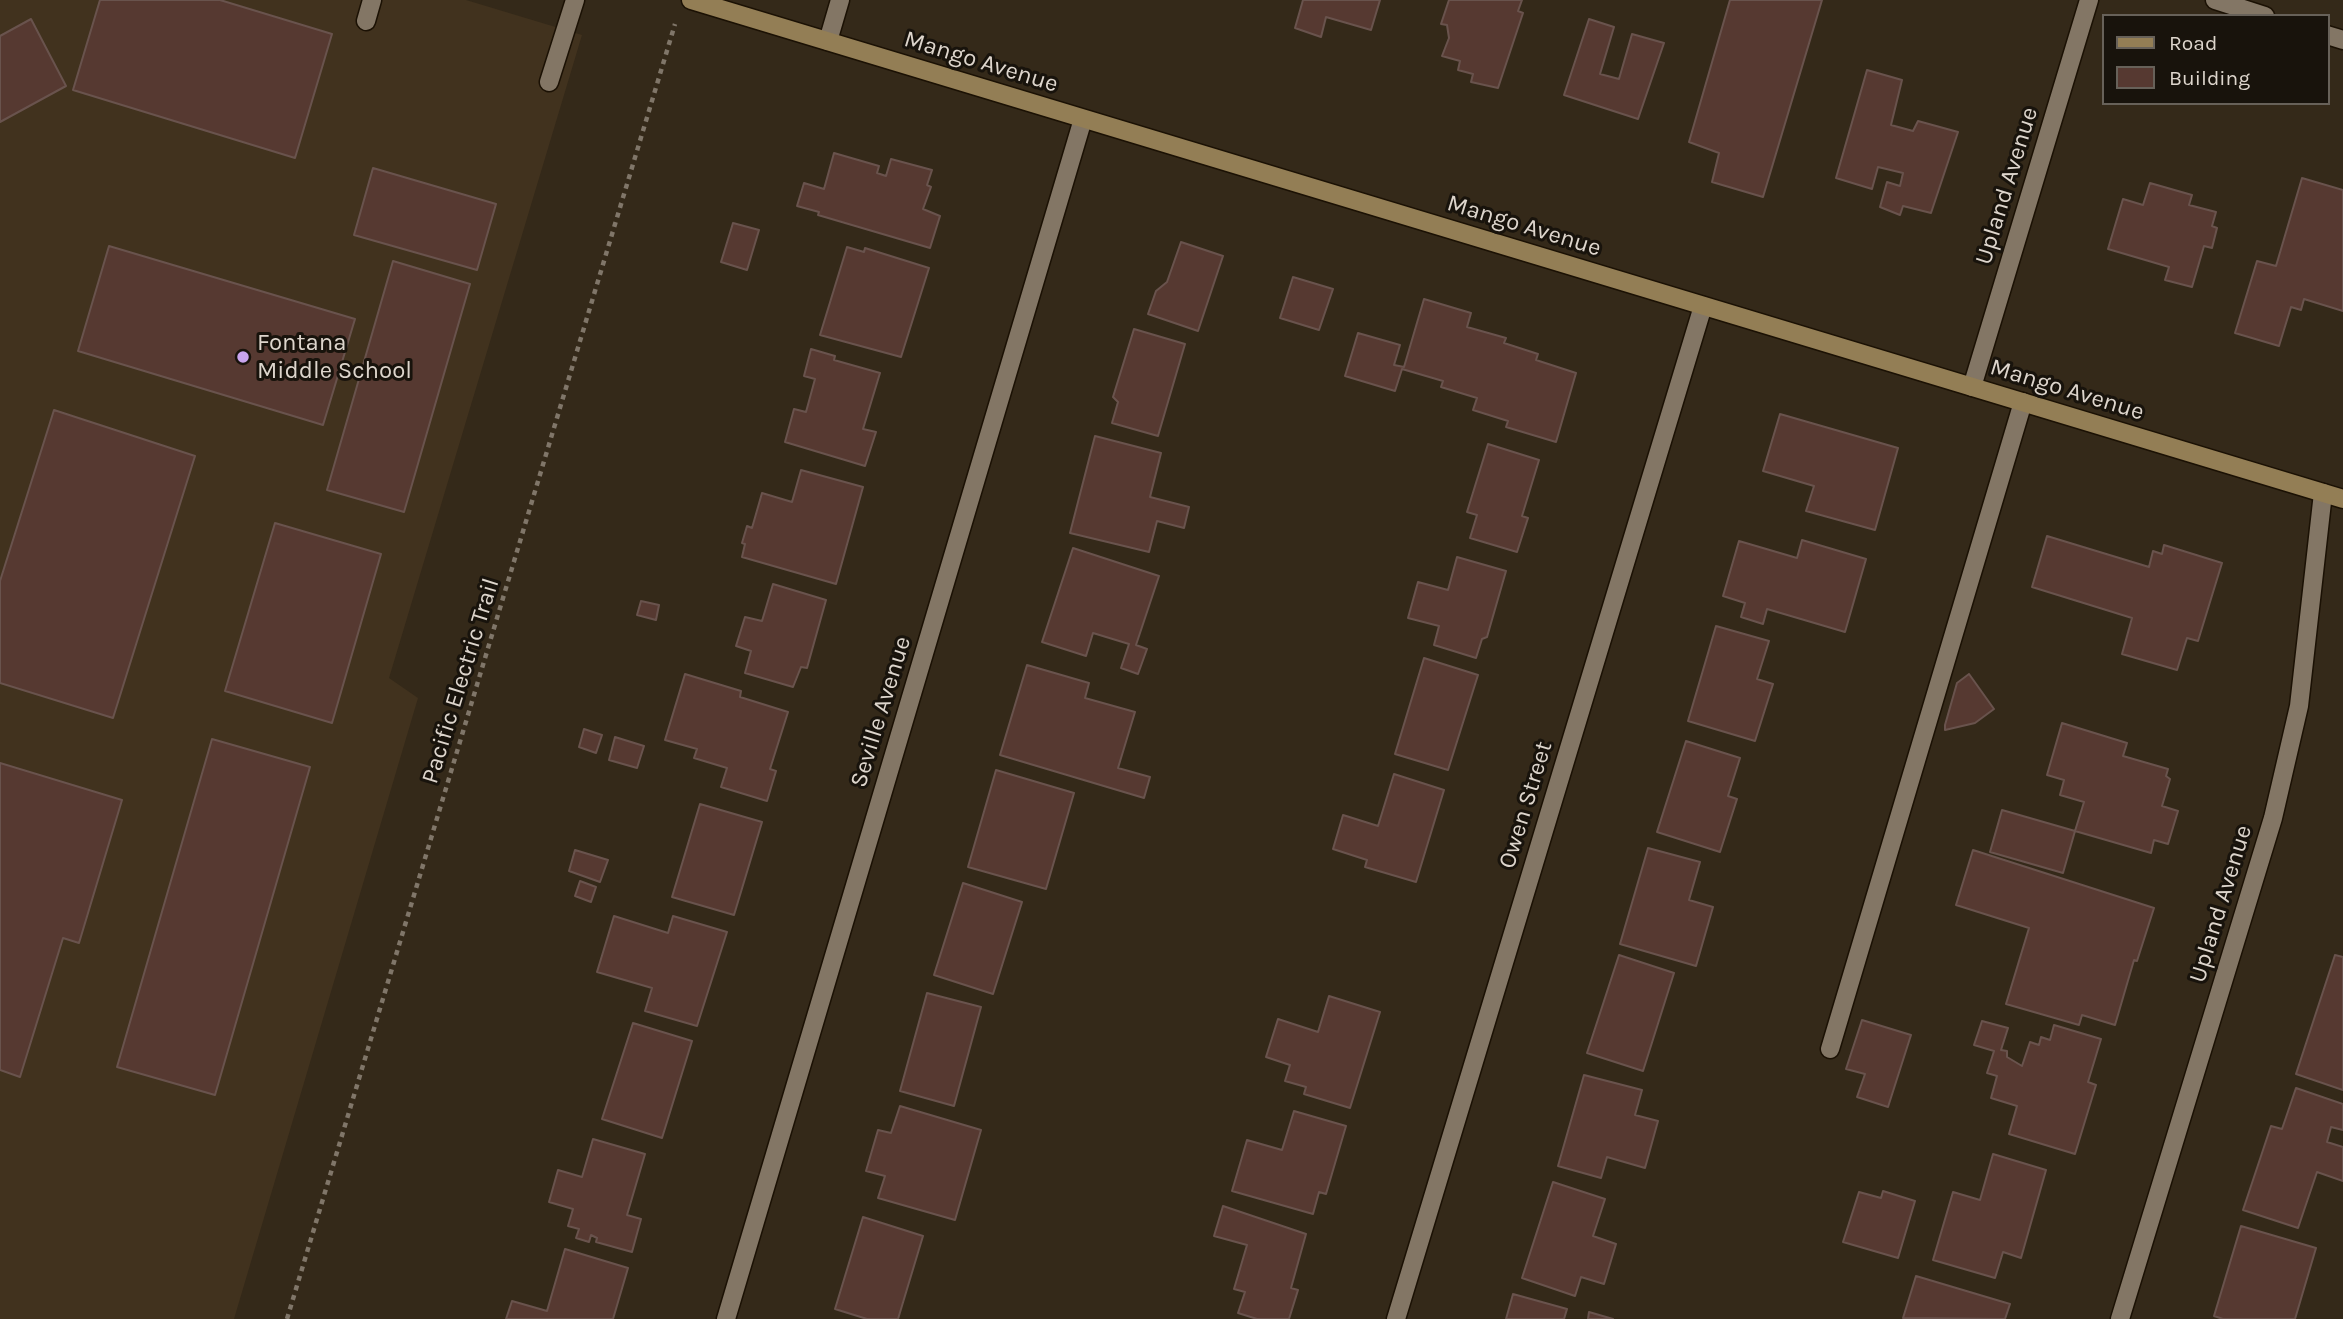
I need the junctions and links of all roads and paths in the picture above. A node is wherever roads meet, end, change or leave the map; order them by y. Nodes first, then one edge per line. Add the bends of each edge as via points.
1 (372, 0) edge
2 (575, 0) edge
3 (691, 0) edge
4 (840, 0) edge
5 (2089, 0) edge
6 (2215, 0) edge
7 (2259, 14) edge
8 (366, 21) dead end
9 (828, 41) junction
10 (667, 52) dead end
11 (549, 82) dead end
12 (1083, 119) junction
13 (1703, 306) junction
14 (1972, 387) junction
15 (2023, 402) junction
16 (2323, 493) junction
17 (2343, 499) edge
18 (1830, 1049) dead end
19 (288, 1319) edge
20 (726, 1319) edge
21 (1396, 1319) edge
22 (2120, 1319) edge

1 - 8 street
2 - 11 street
3 - 9 street, Mango Avenue
4 - 9 street
5 - 14 street, Upland Avenue
6 - 7 street
9 - 12 street, Mango Avenue
10 - 19 path, Pacific Electric Trail
12 - 13 street, Mango Avenue
12 - 20 street, Seville Avenue
13 - 14 street, Mango Avenue
13 - 21 street, Owen Street
14 - 15 street, Mango Avenue
15 - 16 street, Mango Avenue
15 - 18 street
16 - 17 street, Mango Avenue
16 - 22 street, Upland Avenue via 2299,706 2273,818

